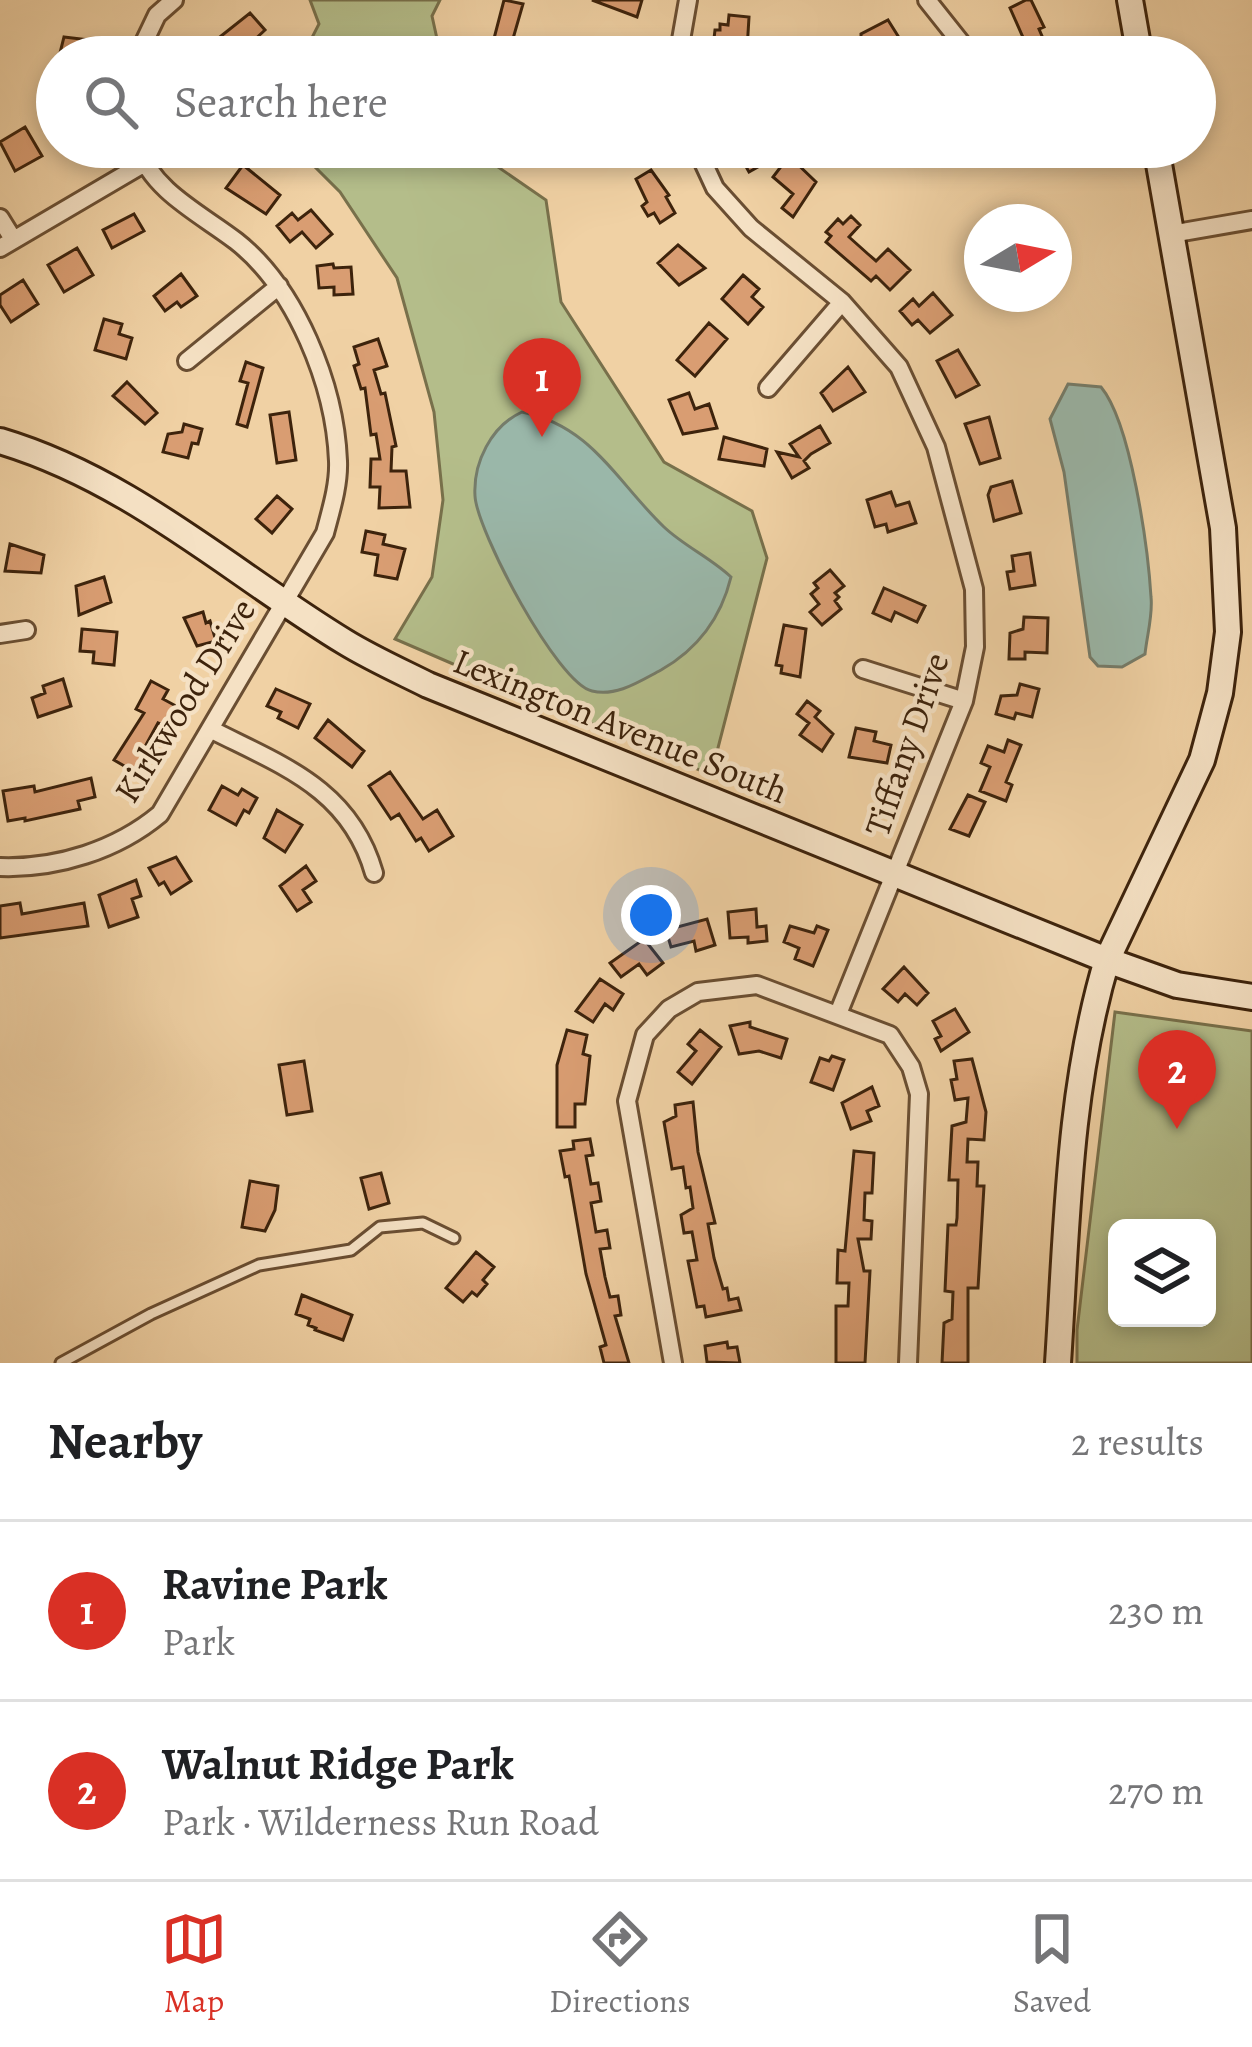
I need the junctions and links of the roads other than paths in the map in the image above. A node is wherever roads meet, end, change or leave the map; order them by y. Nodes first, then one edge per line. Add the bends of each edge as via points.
1 (174, 0) edge
2 (688, 0) edge
3 (927, 0) edge
4 (1130, 0) edge
5 (147, 36) edge
6 (682, 36) edge
7 (955, 36) edge
8 (1136, 36) edge
9 (121, 168) edge
10 (151, 168) edge
11 (706, 168) edge
12 (1160, 168) edge
13 (0, 218) edge
14 (1252, 220) edge
15 (1171, 235) junction
16 (6, 243) edge
17 (279, 286) junction
18 (842, 302) junction
19 (187, 362) dead end
20 (768, 388) dead end
21 (0, 441) edge
22 (284, 602) junction
23 (26, 629) dead end
24 (0, 634) edge
25 (863, 670) dead end
26 (964, 701) junction
27 (212, 730) junction
28 (0, 867) edge
29 (374, 873) dead end
30 (894, 876) junction
31 (1107, 960) junction
32 (1252, 997) edge
33 (838, 1014) junction
34 (454, 1238) dead end
35 (61, 1363) edge
36 (673, 1363) edge
37 (908, 1363) edge
38 (1058, 1363) edge

1 - 5 street
2 - 6 street
3 - 7 street
4 - 8 street
9 - 16 street
10 - 17 street, Kirkwood Drive
11 - 18 street, Tiffany Drive via 751,228
12 - 15 street
13 - 16 street
14 - 15 street
15 - 31 street via 1223,528 1228,632 1202,760
17 - 19 street
17 - 22 street, Kirkwood Drive via 313,354 339,463 325,533
18 - 20 street
18 - 26 street, Tiffany Drive via 899,367 936,447 974,589 975,647
21 - 22 street, Lexington Avenue South via 107,484
22 - 27 street, Kirkwood Drive
22 - 30 street, Lexington Avenue South via 428,685
23 - 24 street
25 - 26 street
26 - 30 street, Tiffany Drive
27 - 28 street, Kirkwood Drive via 160,814 133,837 99,852
27 - 29 street via 306,778 339,805
30 - 31 street, Lexington Avenue South
30 - 33 street, Tiffany Drive
31 - 32 street, Lexington Avenue South via 1177,985
31 - 38 street via 1075,1103
33 - 36 street via 757,985 698,992 645,1035 627,1101
33 - 37 street via 890,1035 919,1094
34 - 35 lane via 423,1223 380,1227 351,1250 259,1265

